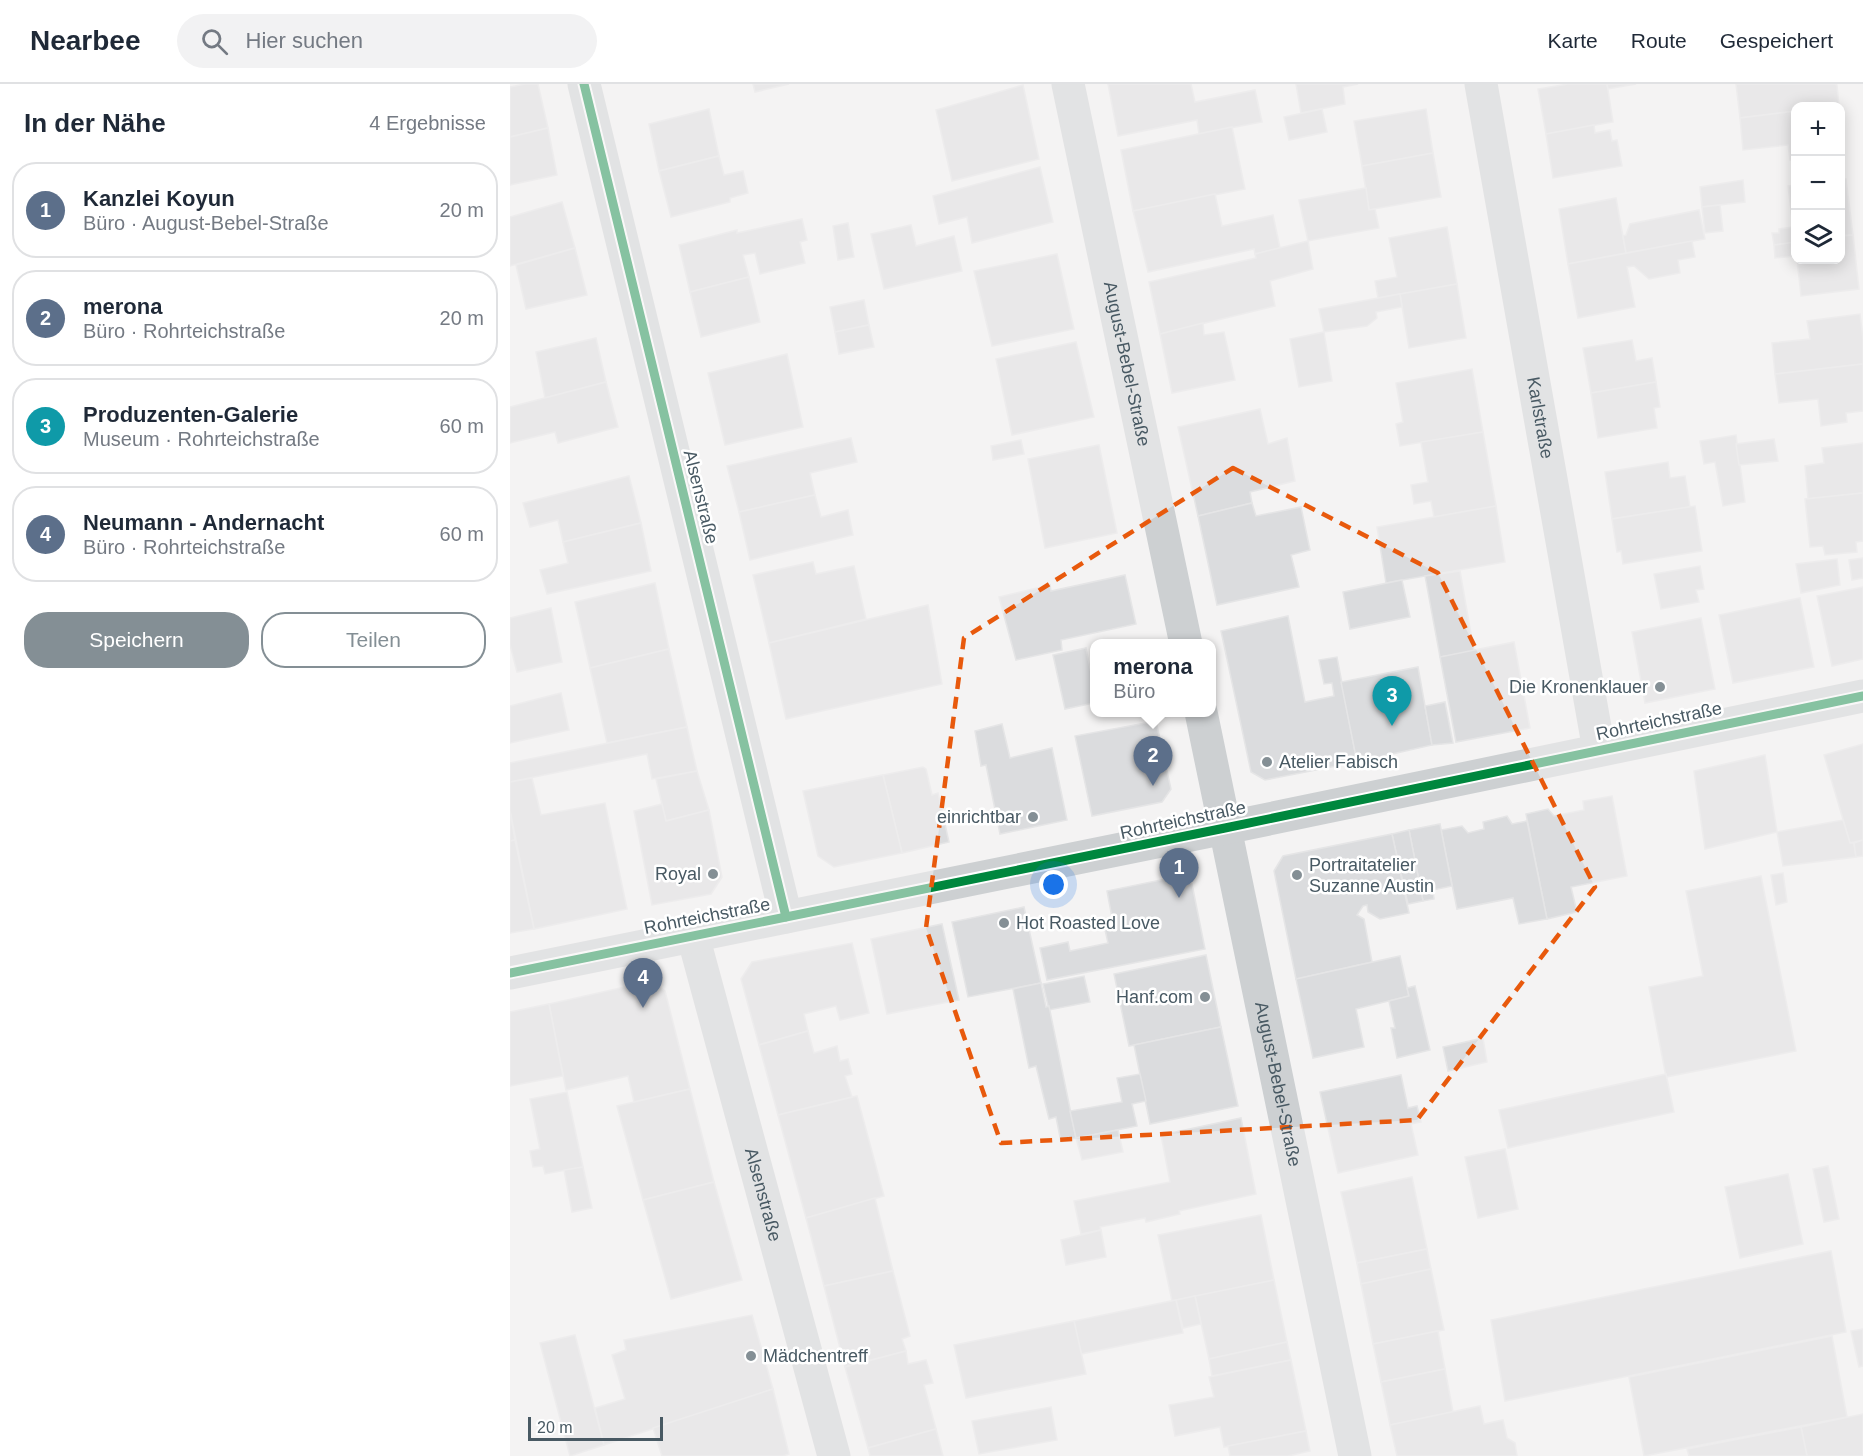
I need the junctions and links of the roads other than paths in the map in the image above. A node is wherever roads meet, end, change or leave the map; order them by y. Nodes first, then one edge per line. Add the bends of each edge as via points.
1 (584, 84) edge
2 (1068, 84) edge
3 (1481, 84) edge
4 (1185, 639) edge
5 (1863, 696) edge
6 (1202, 717) edge
7 (1599, 750) junction
8 (1225, 828) junction
9 (786, 917) junction
10 (693, 936) junction
11 (510, 973) edge
12 (834, 1456) edge
13 (1355, 1456) edge

1 - 9 street, Alsenstraße
2 - 4 street, August-Bebel-Straße
3 - 7 street, Karlstraße
5 - 7 street, Rohrteichstraße
6 - 8 street, August-Bebel-Straße
7 - 8 street, Rohrteichstraße
8 - 9 street, Rohrteichstraße
8 - 13 street, August-Bebel-Straße
9 - 10 street, Rohrteichstraße
10 - 11 street, Rohrteichstraße
10 - 12 street, Alsenstraße

